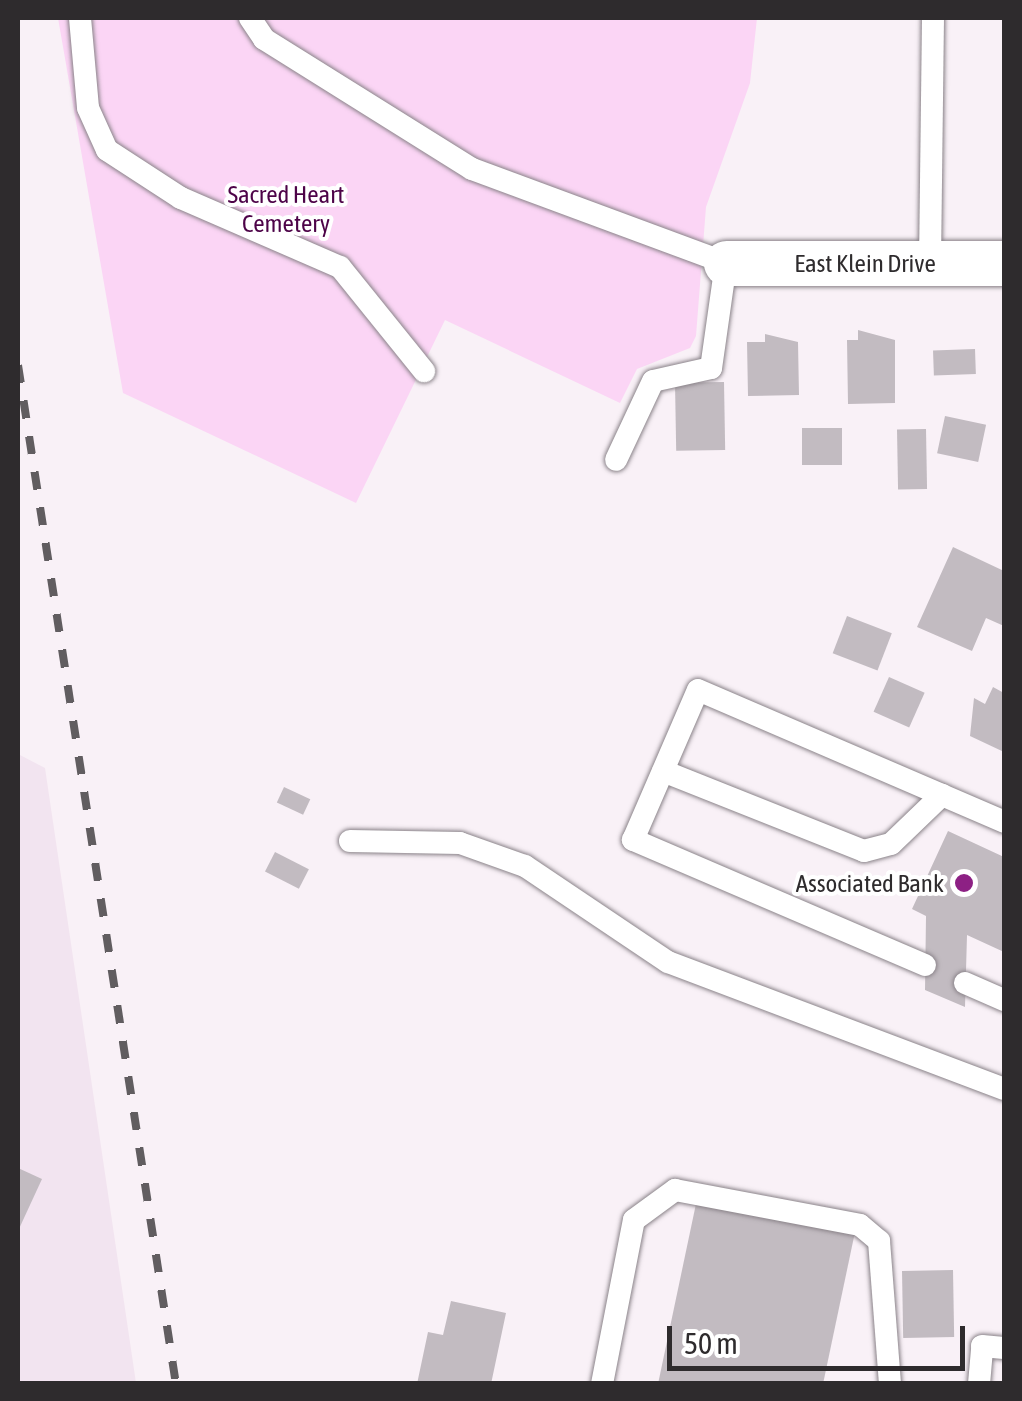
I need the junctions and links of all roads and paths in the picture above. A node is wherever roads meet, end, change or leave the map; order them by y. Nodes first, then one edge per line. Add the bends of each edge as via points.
1 (80, 18) edge
2 (250, 18) edge
3 (933, 18) edge
4 (726, 262) junction
5 (930, 263) junction
6 (1004, 263) edge
7 (424, 371) dead end
8 (616, 460) dead end
9 (663, 771) junction
10 (942, 795) junction
11 (1004, 822) edge
12 (350, 841) dead end
13 (925, 966) dead end
14 (965, 983) dead end
15 (1004, 1000) edge
16 (1004, 1088) edge
17 (1004, 1348) edge
18 (602, 1384) edge
19 (890, 1384) edge
20 (979, 1384) edge

1 - 7 lane via 88,108 107,150 181,198 340,267
2 - 4 lane via 264,38 472,169
3 - 5 lane
4 - 5 street, East Klein Drive
4 - 8 lane via 711,368 653,381
5 - 6 street, East Klein Drive
9 - 10 lane via 864,850 890,844
9 - 10 lane via 698,690
9 - 13 lane via 634,840
10 - 11 lane
12 - 16 lane via 460,843 525,866 668,962
14 - 15 lane
17 - 20 lane via 982,1346
18 - 19 lane via 634,1220 675,1190 860,1225 880,1241

